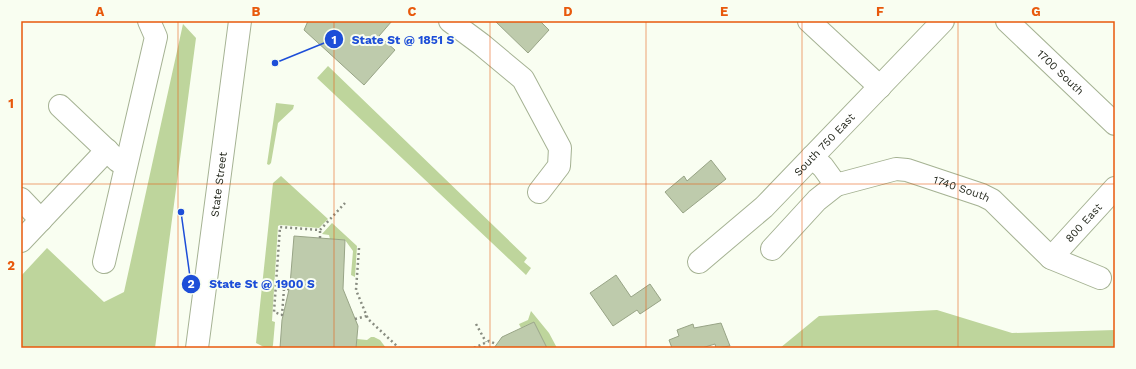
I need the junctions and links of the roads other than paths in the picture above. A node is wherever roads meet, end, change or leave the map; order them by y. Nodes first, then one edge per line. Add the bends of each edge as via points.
1 (149, 21) edge
2 (240, 21) edge
3 (450, 21) edge
4 (809, 21) edge
5 (943, 21) edge
6 (1007, 21) edge
7 (880, 87) junction
8 (60, 106) dead end
9 (1115, 124) edge
10 (107, 150) junction
11 (812, 158) junction
12 (126, 168) junction
13 (836, 185) junction
14 (1115, 188) edge
15 (540, 192) dead end
16 (21, 199) edge
17 (42, 220) junction
18 (21, 241) edge
19 (772, 250) dead end
20 (1051, 258) junction
21 (104, 262) dead end
22 (699, 262) dead end
23 (1100, 278) dead end
24 (197, 348) edge

1 - 12 street via 156,37
2 - 24 street, State Street
3 - 15 street via 523,79 560,148 559,166
4 - 7 street
5 - 7 street, South 750 East
6 - 9 street, 1700 South
7 - 11 street, South 750 East
8 - 10 street
10 - 12 street
10 - 17 street
11 - 13 street via 823,167
11 - 22 street, South 750 East via 764,207
12 - 21 street
13 - 19 street via 817,200
13 - 20 street, 1740 South via 896,169 908,170 982,195 992,200
14 - 20 street, 800 East
16 - 17 street
17 - 18 street
20 - 23 street, 1740 South

